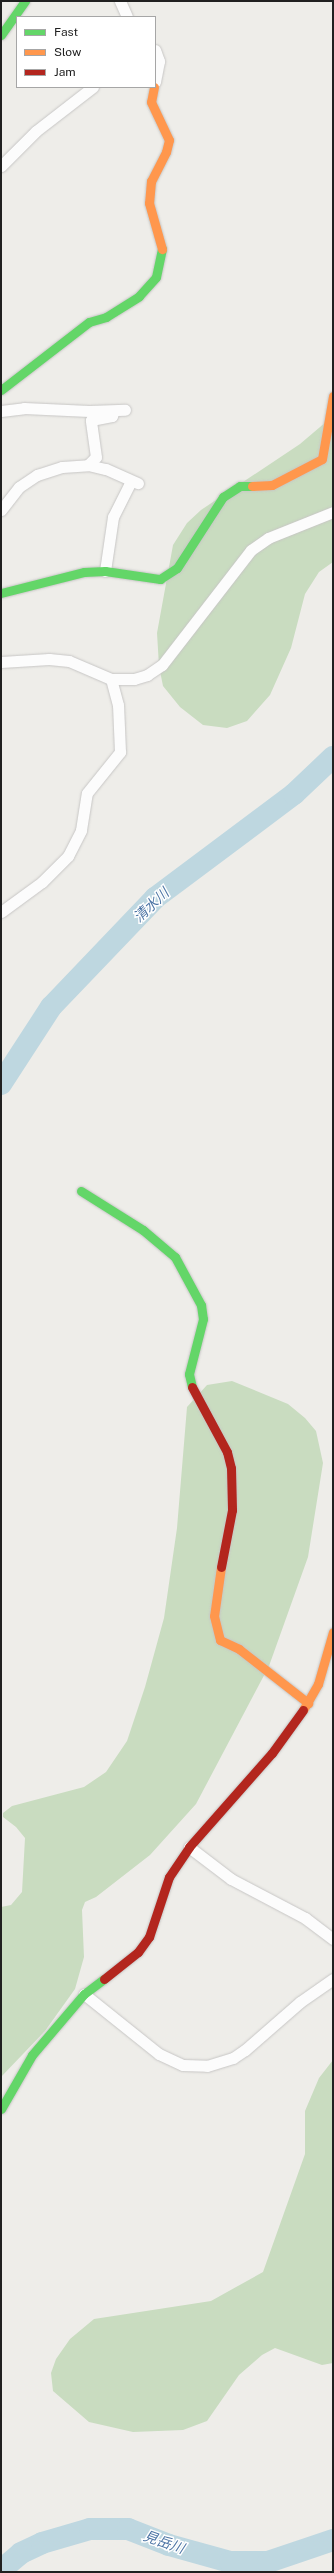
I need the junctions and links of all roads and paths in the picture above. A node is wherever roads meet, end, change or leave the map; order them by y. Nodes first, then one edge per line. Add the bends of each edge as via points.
1 (25, 1) edge
2 (120, 1) edge
3 (125, 16) edge
4 (1, 35) edge
5 (156, 53) edge
6 (156, 77) edge
7 (92, 88) edge
8 (154, 88) edge
9 (1, 166) edge
10 (1, 390) edge
11 (333, 396) edge
12 (1, 411) edge
13 (88, 465) junction
14 (1, 510) edge
15 (333, 512) edge
16 (105, 571) junction
17 (1, 593) edge
18 (1, 662) edge
19 (111, 679) junction
20 (1, 912) edge
21 (81, 1191) dead end
22 (333, 1632) edge
23 (329, 1664) edge
24 (308, 1703) junction
25 (189, 1847) junction
26 (333, 1939) edge
27 (333, 1979) edge
28 (84, 1994) junction
29 (1, 2109) edge

1 - 4 street
2 - 3 street
5 - 6 street via 159,61
7 - 9 street via 36,131
8 - 10 street via 151,102 169,140 166,152 150,181 149,203 162,248 156,277 139,296 106,317 89,322
11 - 16 street via 322,459 272,485 240,486 222,497 177,568 160,579
12 - 13 street via 24,408 119,410 112,416 91,420 96,457
13 - 14 street via 62,467 37,475 19,488
13 - 16 street via 106,469 134,482 112,517
15 - 19 street via 268,538 251,550 162,665 134,679
16 - 17 street via 84,572
18 - 19 street via 49,659 69,661
19 - 20 street via 118,705 120,752 87,793 81,830 68,856 42,882
21 - 24 street via 143,1230 175,1257 201,1305 203,1320 189,1374 193,1391 226,1452 231,1468 232,1510 214,1616 220,1640 239,1649
22 - 23 street
23 - 24 street
24 - 25 street via 272,1753
25 - 26 street via 230,1879 305,1918
25 - 28 street via 169,1877 157,1920 146,1942 138,1952
27 - 28 street via 300,2002 233,2058 207,2066 182,2064 159,2054
28 - 29 street via 32,2055

